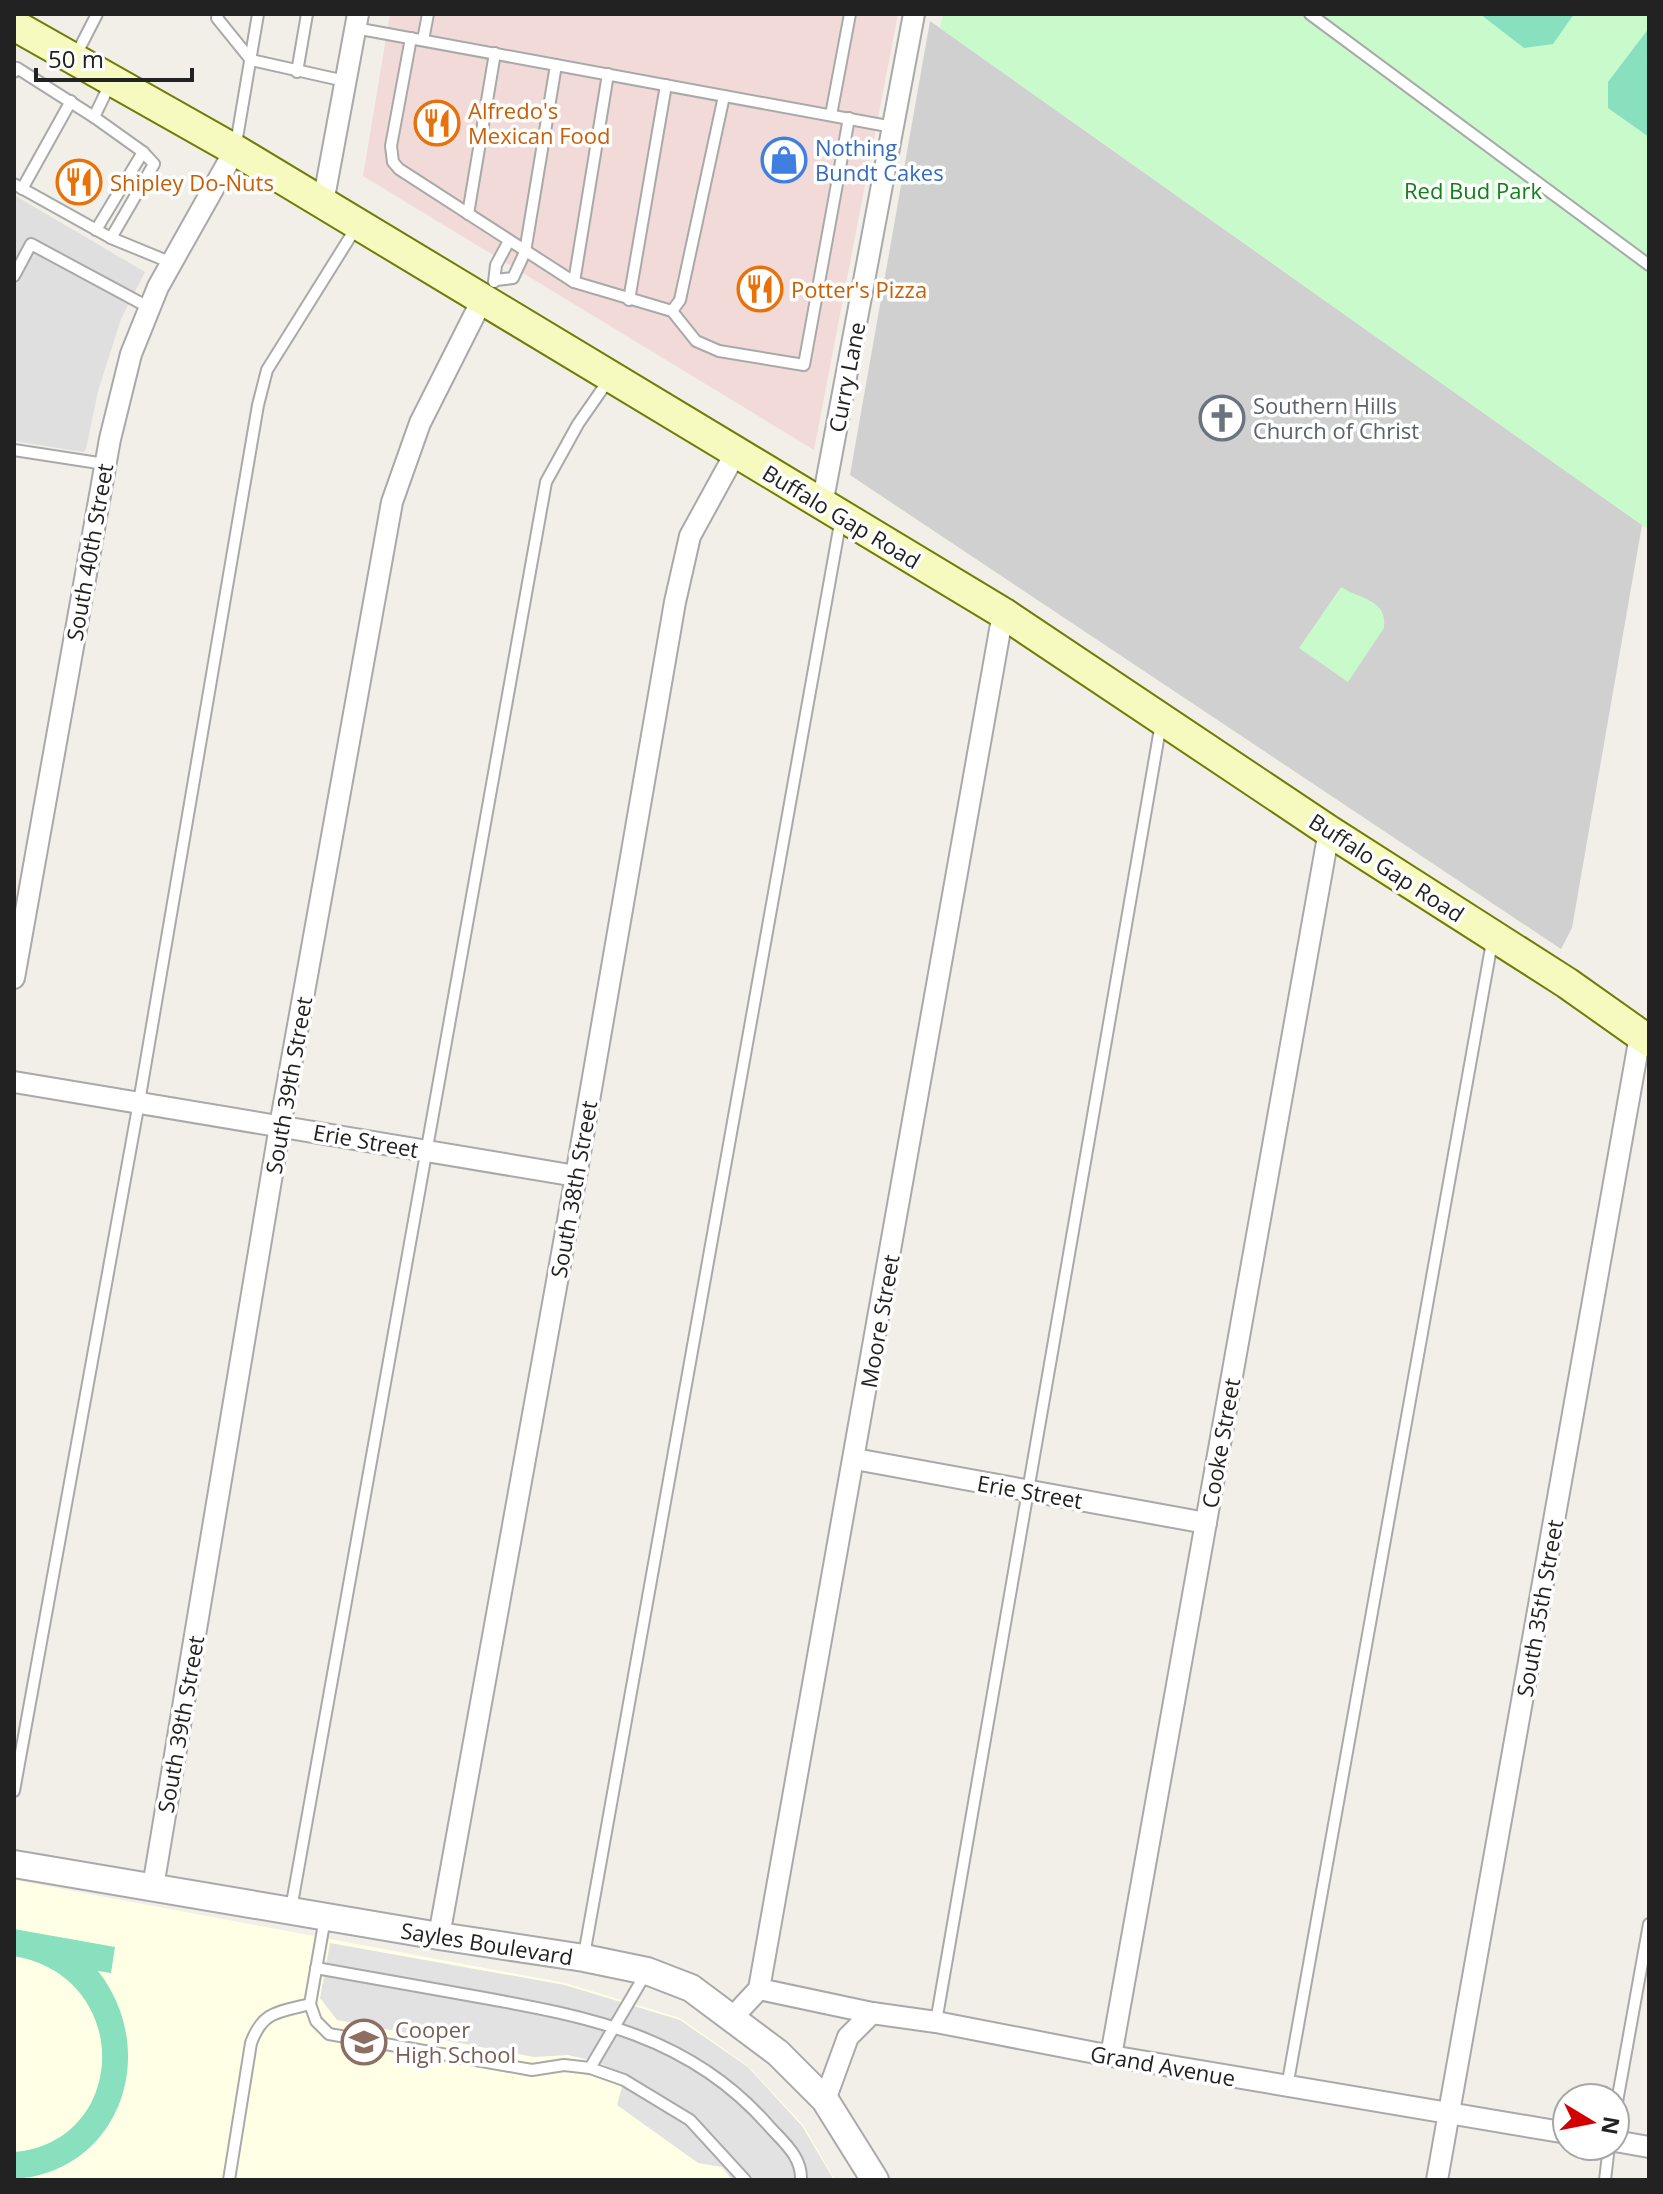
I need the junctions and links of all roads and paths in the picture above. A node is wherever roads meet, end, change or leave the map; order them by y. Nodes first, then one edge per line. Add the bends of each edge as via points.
1 (97, 14) edge
2 (218, 14) edge
3 (258, 14) edge
4 (307, 14) edge
5 (428, 14) edge
6 (850, 14) edge
7 (914, 14) edge
8 (1310, 14) edge
9 (356, 21) edge
10 (14, 25) edge
11 (417, 39) junction
12 (495, 53) junction
13 (74, 59) junction
14 (251, 60) junction
15 (556, 65) junction
16 (14, 72) edge
17 (297, 72) junction
18 (608, 74) junction
19 (111, 80) junction
20 (345, 81) junction
21 (666, 85) junction
22 (724, 96) junction
23 (71, 101) junction
24 (831, 115) junction
25 (94, 117) junction
26 (849, 118) junction
27 (893, 127) junction
28 (235, 150) junction
29 (143, 152) junction
30 (18, 187) edge
31 (323, 203) junction
32 (468, 214) junction
33 (358, 224) junction
34 (96, 230) junction
35 (111, 238) junction
36 (509, 241) junction
37 (525, 252) junction
38 (172, 263) junction
39 (1649, 265) edge
40 (14, 276) edge
41 (574, 282) junction
42 (489, 290) junction
43 (629, 300) junction
44 (150, 308) junction
45 (672, 311) junction
46 (610, 377) junction
47 (14, 450) edge
48 (736, 452) junction
49 (105, 464) junction
50 (832, 510) junction
51 (1003, 613) junction
52 (1162, 719) junction
53 (1329, 831) junction
54 (1493, 936) junction
55 (14, 978) edge
56 (1645, 1038) edge
57 (14, 1082) edge
58 (139, 1102) junction
59 (280, 1126) junction
60 (426, 1150) junction
61 (576, 1176) junction
62 (855, 1459) junction
63 (1027, 1490) junction
64 (1206, 1523) junction
65 (14, 1791) edge
66 (14, 1864) edge
67 (153, 1887) junction
68 (291, 1911) junction
69 (325, 1917) junction
70 (1649, 1924) edge
71 (439, 1936) junction
72 (584, 1958) junction
73 (316, 1968) junction
74 (647, 1971) junction
75 (759, 1989) junction
76 (310, 2004) junction
77 (872, 2013) junction
78 (732, 2018) junction
79 (936, 2022) junction
80 (615, 2026) junction
81 (1111, 2056) junction
82 (590, 2068) junction
83 (1621, 2082) edge
84 (1287, 2087) junction
85 (825, 2100) junction
86 (1449, 2115) junction
87 (1551, 2131) edge
88 (229, 2180) edge
89 (745, 2180) edge
90 (801, 2180) edge
91 (875, 2180) edge
92 (1437, 2180) edge

1 - 13 lane
2 - 14 lane
3 - 14 lane
4 - 17 lane
5 - 11 lane
6 - 24 lane
7 - 27 street, Curry Lane
8 - 39 lane
9 - 11 lane
9 - 20 street
10 - 13 main road, Buffalo Gap Road
11 - 12 lane
11 - 32 lane via 391,146 393,162
12 - 15 lane
12 - 32 lane
13 - 19 main road, Buffalo Gap Road
14 - 17 lane
14 - 28 lane
15 - 18 lane
15 - 37 lane
16 - 23 lane via 17,68
17 - 20 lane
18 - 21 lane
18 - 41 lane
19 - 25 lane
19 - 28 main road, Buffalo Gap Road
20 - 31 street
21 - 22 lane
21 - 43 lane
22 - 24 lane
22 - 45 lane via 680,300
23 - 25 lane
23 - 30 lane
24 - 26 lane
25 - 29 lane
26 - 27 lane
26 - 45 lane via 804,365 719,351 696,341
27 - 50 street, Curry Lane
28 - 31 main road, Buffalo Gap Road
28 - 38 street, South 40th Street
29 - 34 lane
29 - 35 lane via 154,164
30 - 34 lane
31 - 33 main road, Buffalo Gap Road
32 - 36 lane
33 - 42 main road, Buffalo Gap Road
33 - 58 lane via 267,370 258,405
34 - 35 lane
35 - 38 lane
36 - 37 lane
36 - 42 lane
37 - 41 lane
37 - 42 lane via 513,278
38 - 44 street, South 40th Street
40 - 44 lane via 31,244
41 - 43 lane
42 - 46 main road, Buffalo Gap Road
42 - 59 street, South 39th Street via 420,423 392,502
43 - 45 lane
44 - 49 street, South 40th Street via 131,354
46 - 48 main road, Buffalo Gap Road
46 - 60 lane via 546,482
47 - 49 lane
48 - 50 main road, Buffalo Gap Road
48 - 61 street, South 38th Street via 690,536 675,602
49 - 55 street, South 40th Street
50 - 51 main road, Buffalo Gap Road
50 - 72 lane
51 - 52 main road, Buffalo Gap Road
51 - 62 street, Moore Street
52 - 53 main road, Buffalo Gap Road
52 - 63 lane
53 - 54 main road, Buffalo Gap Road
53 - 64 street, Cooke Street
54 - 56 main road, Buffalo Gap Road
54 - 84 lane
56 - 86 street, South 35th Street
57 - 58 street, Erie Street
58 - 59 street, Erie Street
58 - 65 lane
59 - 60 street, Erie Street
59 - 67 street, South 39th Street
60 - 61 street, Erie Street
60 - 68 lane
61 - 71 street, South 38th Street
62 - 63 street, Erie Street
62 - 75 street, Moore Street
63 - 64 street, Erie Street
63 - 79 lane
64 - 81 street, Cooke Street
66 - 67 street, Sayles Boulevard
67 - 68 street, Sayles Boulevard
68 - 69 street, Sayles Boulevard
69 - 71 street, Sayles Boulevard
69 - 73 lane
70 - 83 lane
71 - 72 street, Sayles Boulevard
72 - 74 street, Sayles Boulevard
73 - 76 lane
73 - 80 lane
74 - 78 street, Sayles Boulevard via 691,1988
74 - 80 lane
75 - 77 street, Grand Avenue
75 - 78 street
76 - 82 lane via 316,2021 329,2034 348,2039 532,2070
76 - 88 lane via 266,2016 257,2027
77 - 79 street, Grand Avenue
77 - 85 street via 848,2037
78 - 85 street, Sayles Boulevard via 778,2053
79 - 81 street, Grand Avenue
80 - 82 lane
80 - 90 lane via 702,2065 799,2161
81 - 84 street, Grand Avenue
82 - 89 lane via 624,2080 690,2120
84 - 86 street, Grand Avenue
85 - 91 street, Sayles Boulevard
86 - 87 street, Grand Avenue
86 - 92 street, South 35th Street

